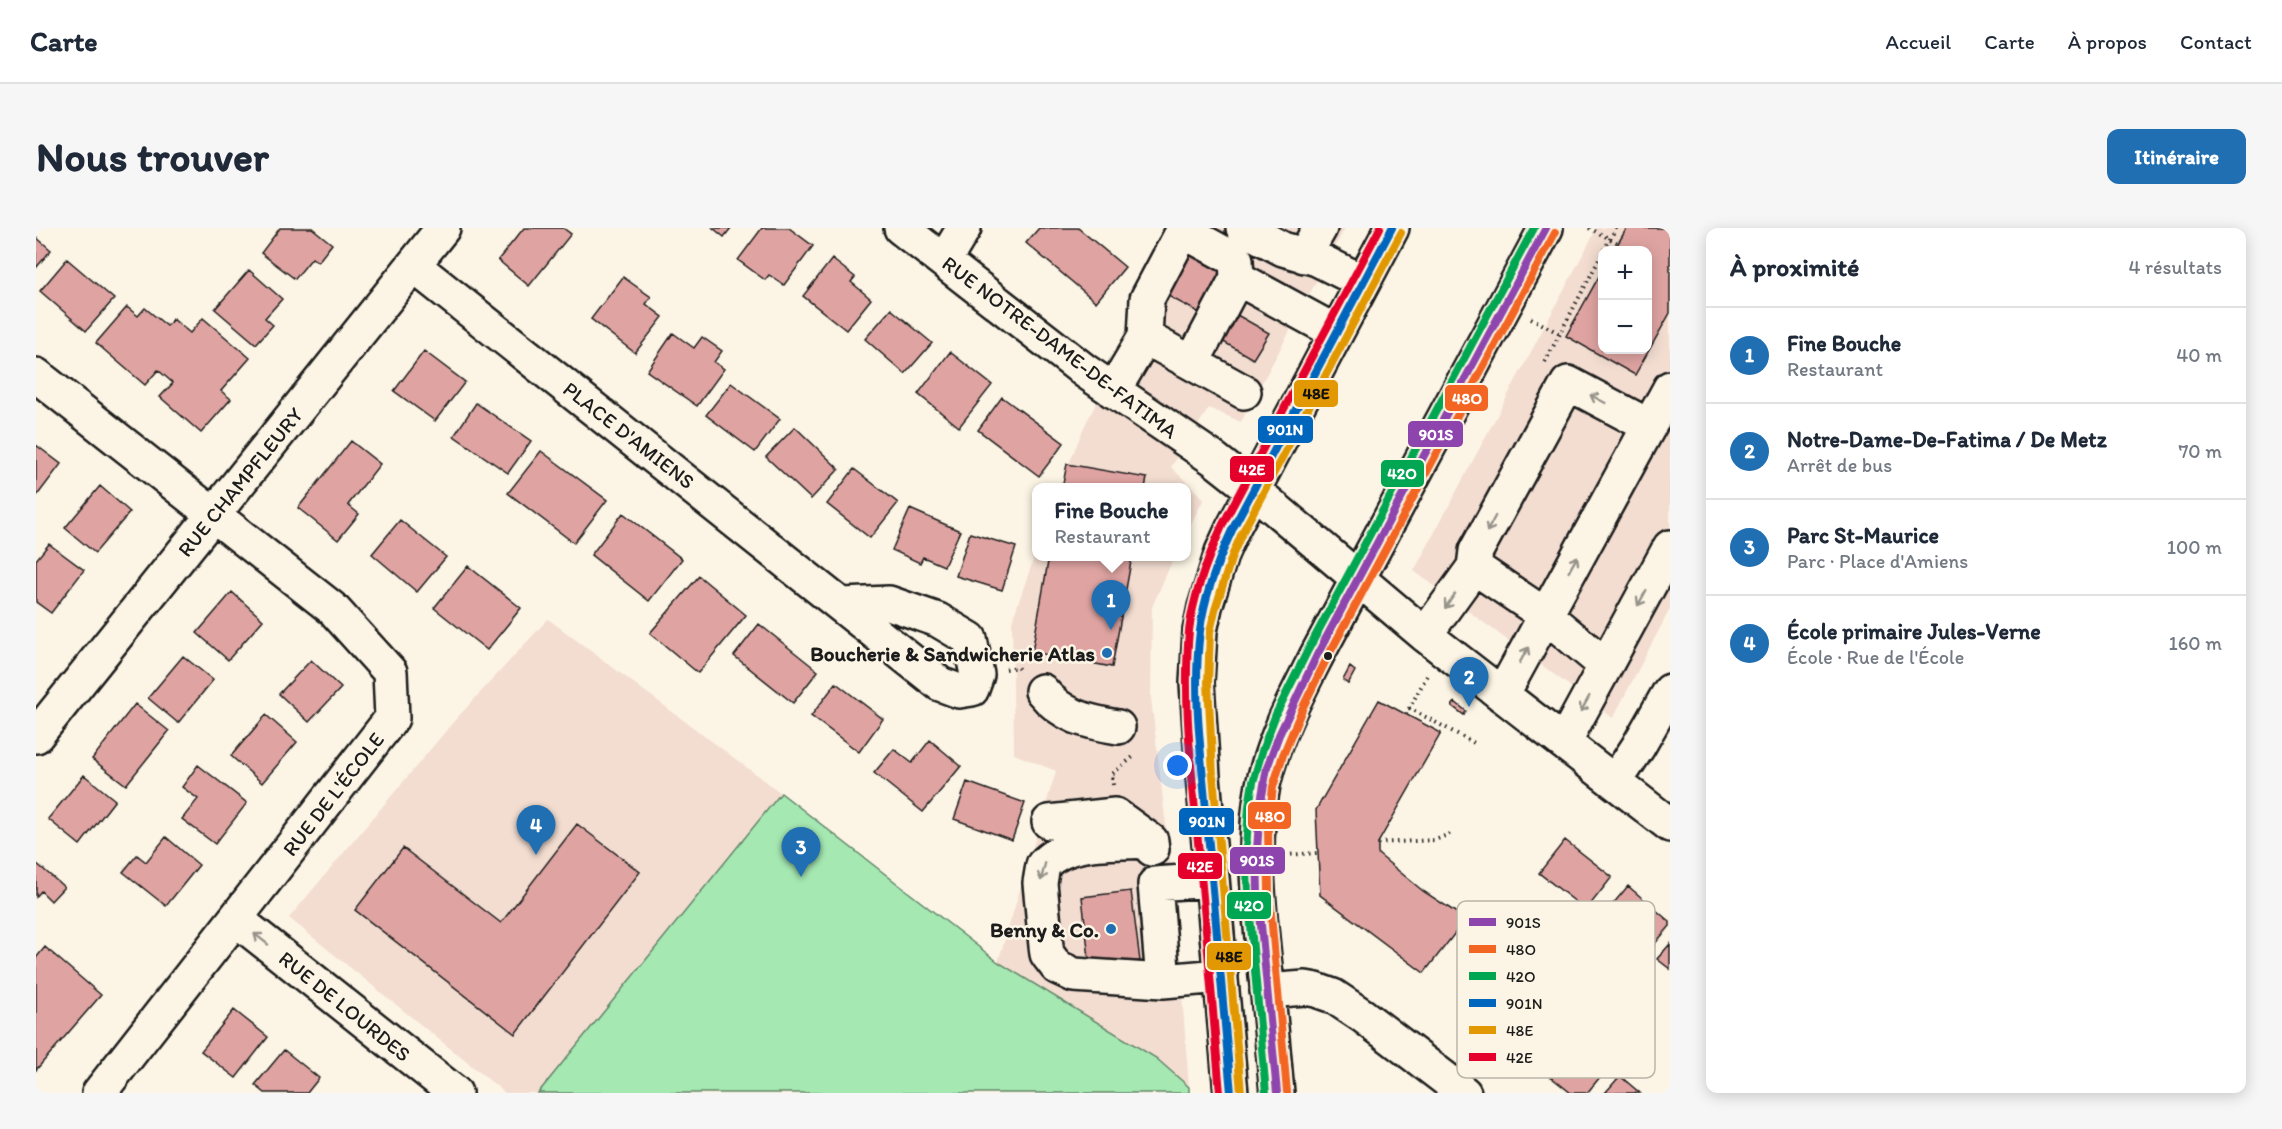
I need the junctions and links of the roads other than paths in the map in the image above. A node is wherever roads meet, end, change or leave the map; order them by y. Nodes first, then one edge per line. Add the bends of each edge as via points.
1 (443, 228) edge
2 (901, 228) edge
3 (964, 228) edge
4 (1243, 228) edge
5 (1392, 228) edge
6 (1546, 228) edge
7 (1312, 242) edge
8 (944, 261) junction
9 (414, 266) junction
10 (1237, 278) junction
11 (1363, 282) junction
12 (1336, 332) junction
13 (1145, 337) junction
14 (1192, 363) junction
15 (36, 375) edge
16 (1670, 388) edge
17 (1113, 391) junction
18 (1244, 392) dead end
19 (1649, 426) junction
20 (1252, 489) junction
21 (214, 515) junction
22 (1670, 547) edge
23 (1474, 567) junction
24 (1357, 579) junction
25 (843, 605) dead end
26 (1545, 615) junction
27 (1425, 635) junction
28 (1605, 665) junction
29 (1042, 691) dead end
30 (1670, 691) edge
31 (1502, 695) junction
32 (1118, 727) dead end
33 (36, 736) edge
34 (1564, 742) junction
35 (1614, 782) junction
36 (1049, 822) dead end
37 (1670, 825) edge
38 (1151, 841) junction
39 (1212, 880) junction
40 (1155, 884) junction
41 (236, 919) junction
42 (1221, 976) junction
43 (1164, 981) junction
44 (1268, 991) junction
45 (99, 1093) edge
46 (455, 1093) edge
47 (1231, 1093) edge
48 (1277, 1093) edge
49 (1464, 1093) edge

1 - 9 street, RUE CHAMPFLEURY
2 - 8 street, RUE NOTRE-DAME-DE-FATIMA
3 - 8 street
4 - 7 street via 1283,249
5 - 11 street
6 - 24 street
7 - 11 street via 1317,259
8 - 17 street, RUE NOTRE-DAME-DE-FATIMA
9 - 21 street, RUE CHAMPFLEURY
9 - 25 street, PLACE D'AMIENS
10 - 12 street
10 - 13 street via 1236,260 1183,231 1147,299
10 - 14 street
11 - 12 street
12 - 20 street
13 - 14 street
13 - 17 street
14 - 18 street
15 - 21 street, RUE DE L'ÉCOLE
16 - 19 street
17 - 20 street, RUE NOTRE-DAME-DE-FATIMA
19 -> 23 street via 1568,382 1476,551
26 -> 19 street
20 - 24 street, RUE NOTRE-DAME-DE-FATIMA
20 - 39 street via 1213,578 1197,658 1198,723
21 - 33 street, RUE CHAMPFLEURY
21 - 41 street, RUE DE L'ÉCOLE via 333,609 390,672 392,718
22 -> 28 street
23 - 26 street
23 -> 27 street
24 - 27 street, RUE NOTRE-DAME-DE-FATIMA
24 - 44 street via 1296,698 1264,783 1256,856
26 - 28 street
31 -> 26 street
27 - 31 street, RUE NOTRE-DAME-DE-FATIMA
28 -> 34 street
29 - 32 street via 1056,706 1076,717
30 - 35 street
31 - 34 street, RUE NOTRE-DAME-DE-FATIMA
34 - 35 street, RUE NOTRE-DAME-DE-FATIMA
35 - 37 street, RUE NOTRE-DAME-DE-FATIMA
36 - 38 street via 1115,815
38 - 40 street
38 -> 43 street via 1067,848 1043,865 1041,893 1047,954 1057,967 1074,975
39 - 40 street
39 - 42 street
40 - 43 street
41 - 45 street, RUE DE L'ÉCOLE
46 -> 41 street, RUE DE LOURDES
42 - 43 street
42 - 47 street
44 - 48 street
44 - 49 street via 1305,988 1333,996

